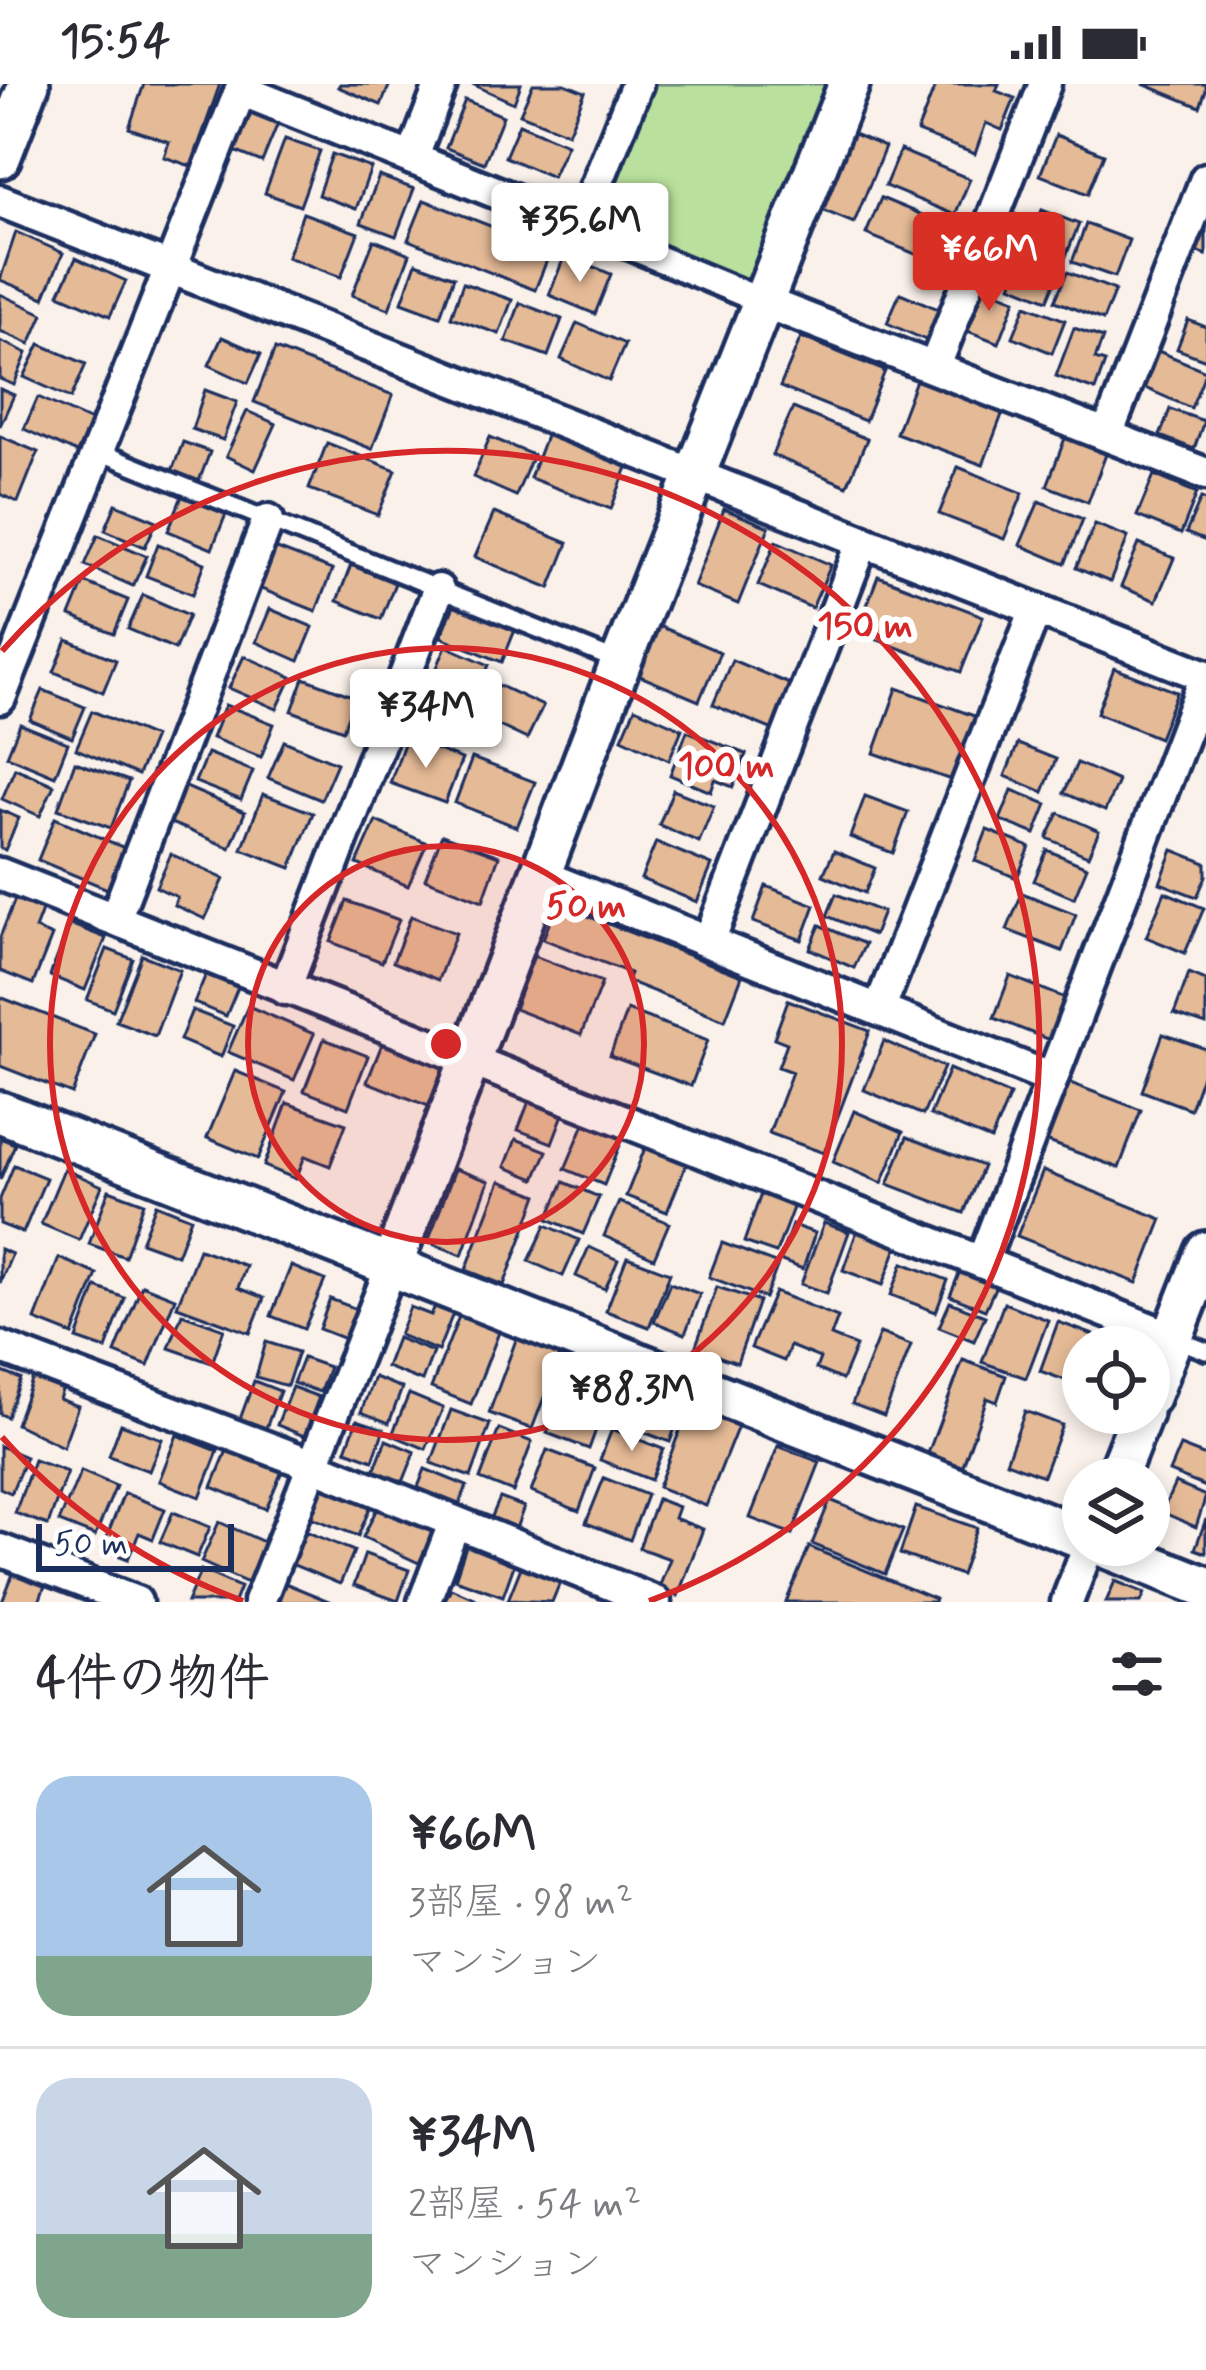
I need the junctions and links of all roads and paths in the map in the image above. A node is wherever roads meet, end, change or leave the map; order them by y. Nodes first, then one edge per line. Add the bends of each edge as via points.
1 (29, 84) edge
2 (441, 84) edge
3 (637, 84) edge
4 (849, 84) edge
5 (1045, 84) edge
6 (242, 87) edge
7 (0, 158) edge
8 (412, 159) junction
9 (1206, 179) edge
10 (0, 201) edge
11 (580, 226) junction
12 (172, 269) junction
13 (764, 302) junction
14 (934, 366) junction
15 (1107, 435) junction
16 (97, 451) junction
17 (697, 474) junction
18 (1206, 474) edge
19 (268, 520) junction
20 (863, 541) junction
21 (438, 590) junction
22 (1036, 609) junction
23 (621, 662) junction
24 (1206, 676) edge
25 (0, 698) edge
26 (0, 874) edge
27 (540, 874) junction
28 (116, 919) junction
29 (710, 941) junction
30 (285, 989) junction
31 (879, 1010) junction
32 (472, 1060) junction
33 (1052, 1079) junction
34 (0, 1112) edge
35 (1206, 1252) edge
36 (982, 1262) junction
37 (392, 1265) junction
38 (1189, 1345) edge
39 (0, 1346) edge
40 (1170, 1370) edge
41 (313, 1465) junction
42 (454, 1524) junction
43 (1062, 1532) edge
44 (0, 1550) edge
45 (1078, 1566) edge
46 (1153, 1566) edge
47 (1206, 1587) edge
48 (586, 1589) edge
49 (136, 1602) edge
50 (260, 1602) edge
51 (424, 1602) edge
52 (655, 1602) edge
53 (1067, 1602) edge

1 - 7 street
2 - 8 street
3 - 11 street
4 - 13 street
5 - 14 street
6 - 8 street
6 - 12 street
8 - 11 street
9 - 15 street
10 - 12 street
11 - 13 street
12 - 16 street
12 - 17 street
13 - 14 street
13 - 17 street
14 - 15 street
15 - 18 street
16 - 19 lane
16 - 25 street
17 - 20 street
17 - 23 street
19 - 21 lane
19 - 28 street
20 - 22 street
20 - 29 street
21 - 23 lane
21 - 30 street
22 - 24 street
22 - 31 street
23 - 27 street
24 - 33 street
26 - 28 street
27 - 29 street
27 - 32 street
28 - 30 street
29 - 31 street
30 - 32 street
31 - 33 street
32 - 36 street
32 - 37 street
33 - 36 street
34 - 37 street
35 - 38 street
36 - 38 street
37 - 41 street
37 - 43 street
38 - 40 street
39 - 41 street
41 - 42 street
41 - 50 street
42 - 48 street
42 - 51 street
44 - 49 street
45 - 53 street
46 - 47 street
48 - 52 street

